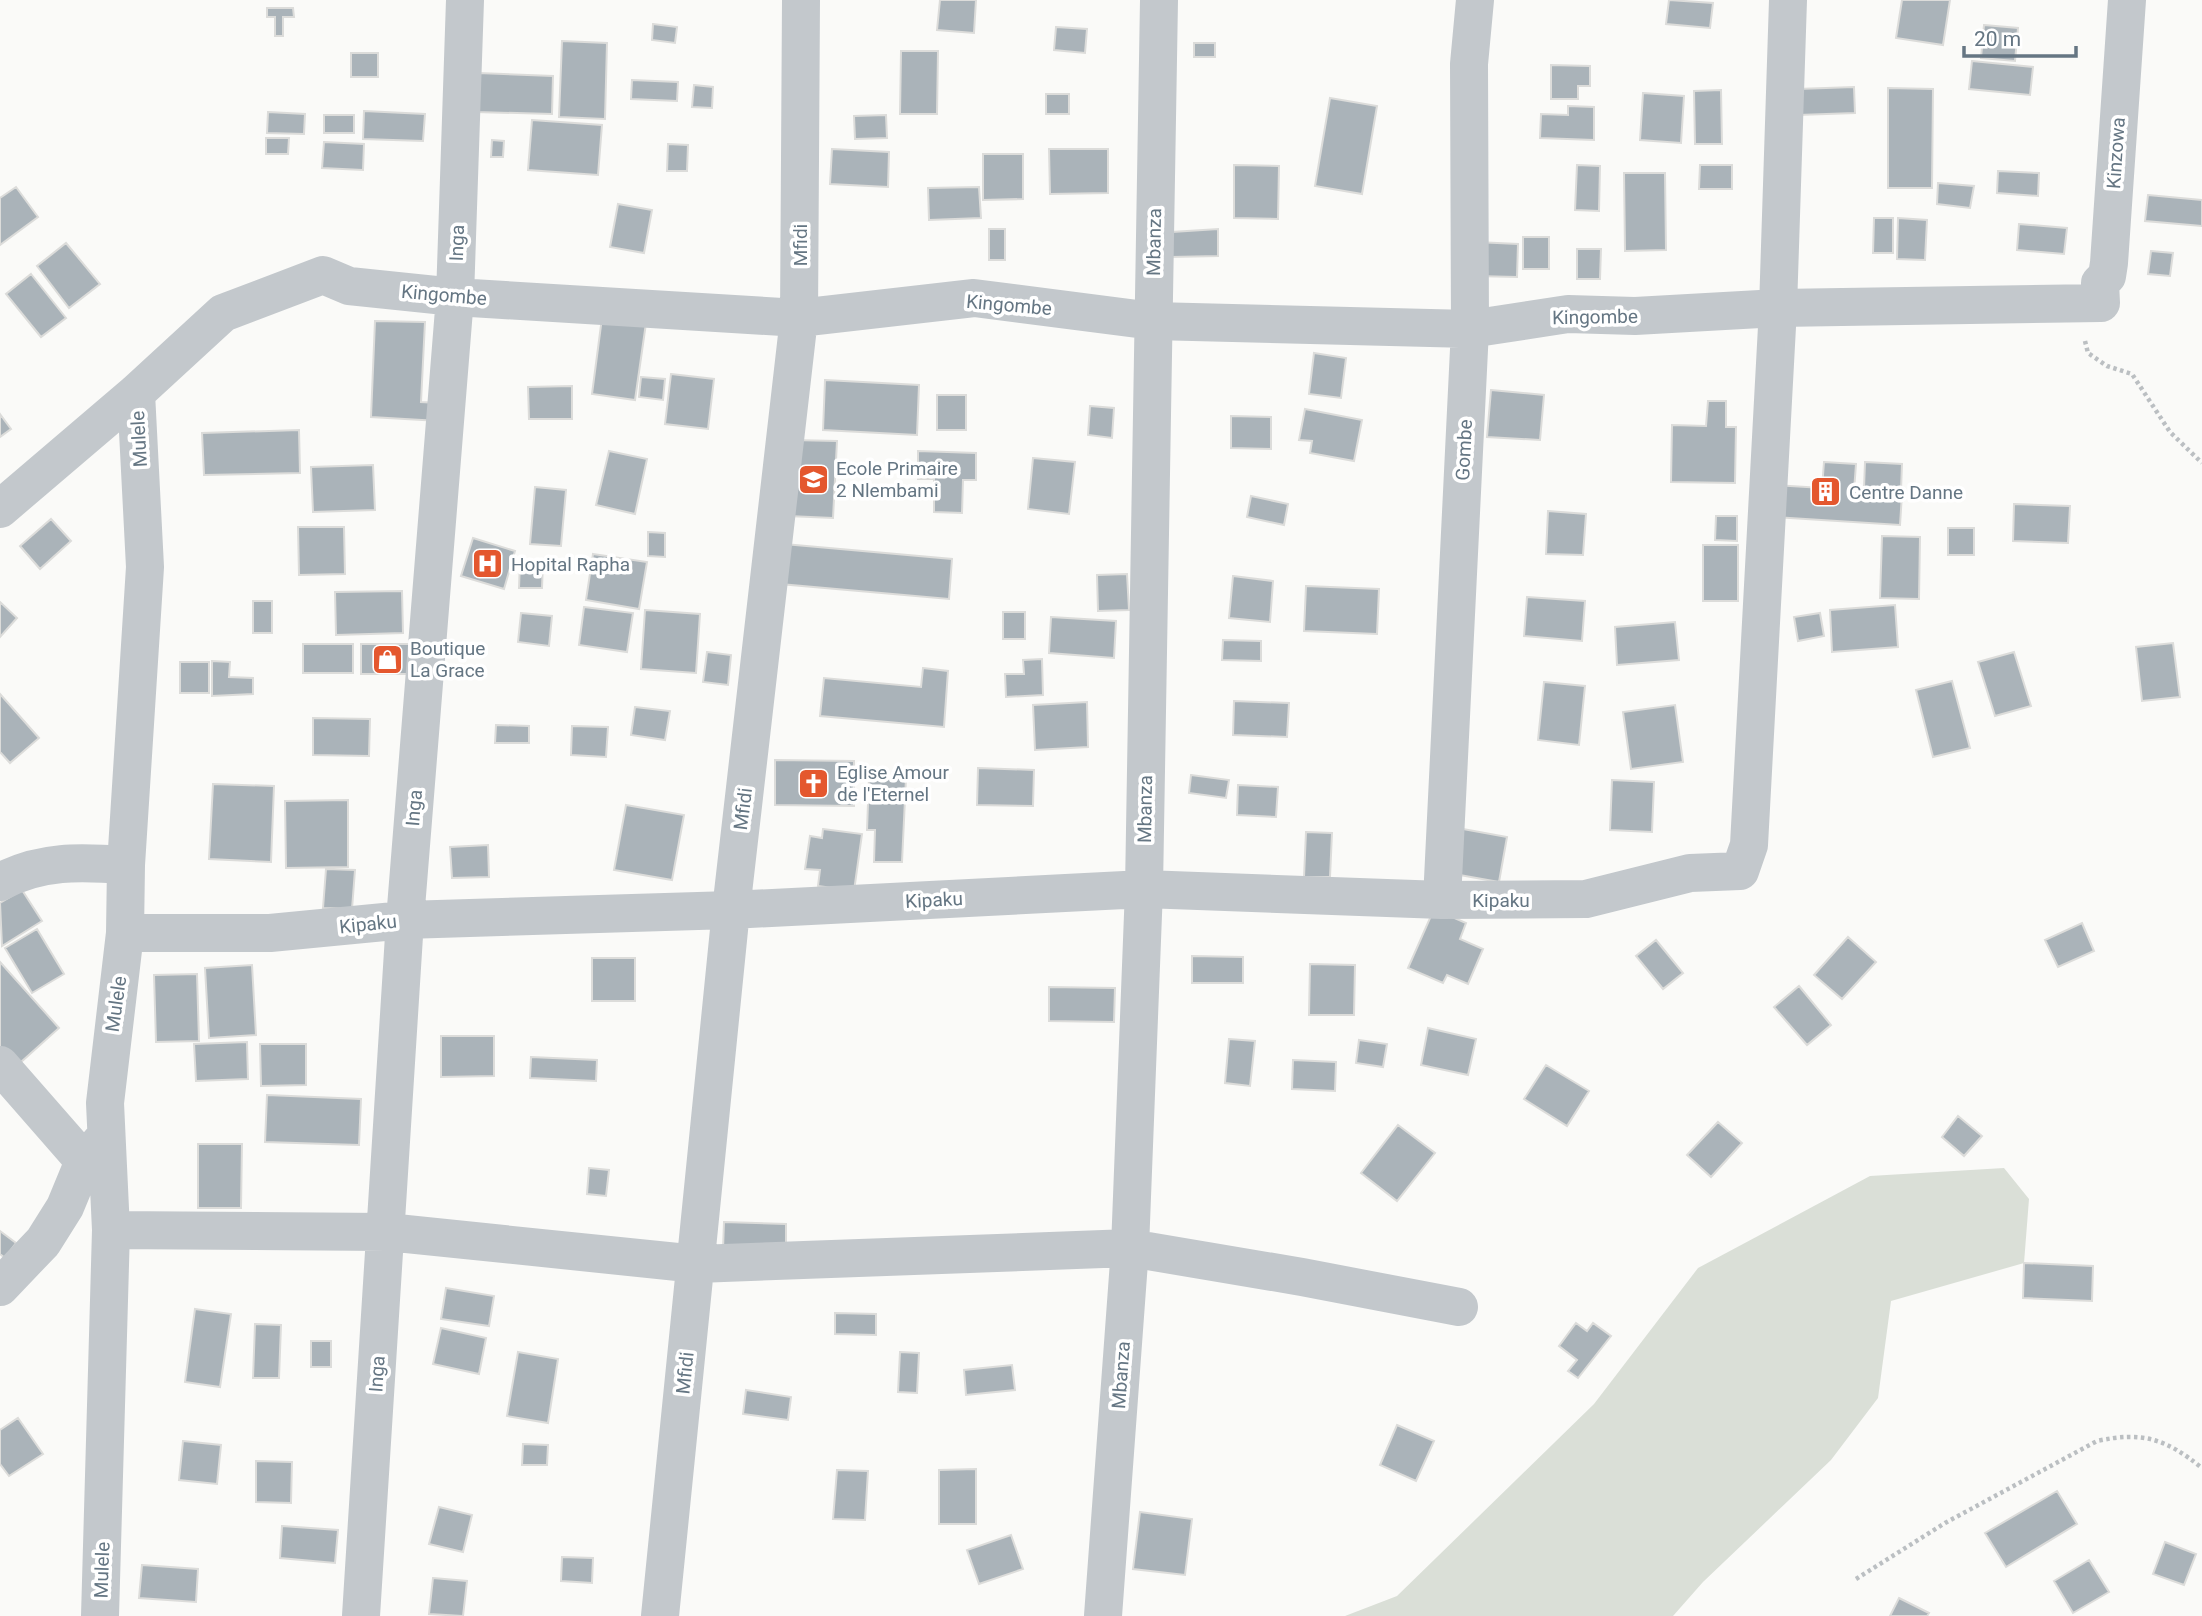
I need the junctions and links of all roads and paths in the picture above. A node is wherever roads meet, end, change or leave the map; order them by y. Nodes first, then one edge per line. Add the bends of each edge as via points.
1 (465, 0) edge
2 (802, 0) edge
3 (1159, 0) edge
4 (1475, 0) edge
5 (1788, 0) edge
6 (2127, 0) edge
7 (455, 297) junction
8 (2101, 303) junction
9 (1778, 308) junction
10 (799, 318) junction
11 (1153, 321) junction
12 (1470, 329) junction
13 (136, 393) junction
14 (2202, 463) edge
15 (0, 509) edge
16 (126, 865) junction
17 (0, 882) edge
18 (1144, 889) junction
19 (1442, 900) junction
20 (731, 910) junction
21 (405, 920) junction
22 (125, 933) junction
23 (0, 1065) edge
24 (94, 1149) junction
25 (111, 1230) junction
26 (387, 1232) junction
27 (1130, 1248) junction
28 (697, 1264) junction
29 (0, 1287) edge
30 (1459, 1307) dead end
31 (2202, 1468) edge
32 (1856, 1579) dead end
33 (100, 1616) edge
34 (361, 1616) edge
35 (660, 1616) edge
36 (1103, 1616) edge

1 - 7 street, Inga
2 - 10 street, Mfidi
3 - 11 street, Mbanza
4 - 12 street, Gombe via 1469,64
5 - 9 street
6 - 8 street, Kinzowa via 2109,263 2107,276 2100,283
7 - 10 street, Kingombe
7 - 13 street, Kingombe via 349,286 323,275 223,313
7 - 21 street, Inga
8 - 9 street, Kingombe
8 - 14 path via 2084,334 2088,353 2107,366 2132,374 2170,432
9 - 12 street, Kingombe via 1635,316 1568,314
9 - 19 street, Kipaku via 1748,845 1740,871 1690,873 1586,899
10 - 11 street, Kingombe via 974,298
10 - 20 street, Mfidi
11 - 12 street, Kingombe
11 - 18 street, Mbanza
12 - 19 street, Gombe
13 - 15 street, Kingombe
13 - 16 street, Mulele via 145,567
16 - 17 street via 47,864
16 - 22 street, Mulele
18 - 19 street, Kipaku
18 - 20 street, Kipaku
18 - 27 street, Mbanza
20 - 21 street, Kipaku
20 - 28 street, Mfidi
21 - 22 street, Kipaku via 270,933
21 - 26 street, Inga
22 - 24 street, Mulele
23 - 24 street
24 - 25 street, Mulele
24 - 29 street via 43,1242
25 - 26 street
25 - 33 street, Mulele
26 - 28 street
26 - 34 street, Inga
27 - 28 street
27 - 30 street
27 - 36 street, Mbanza
28 - 35 street, Mfidi
31 - 32 path via 2176,1447 2145,1437 2097,1441 1945,1523

